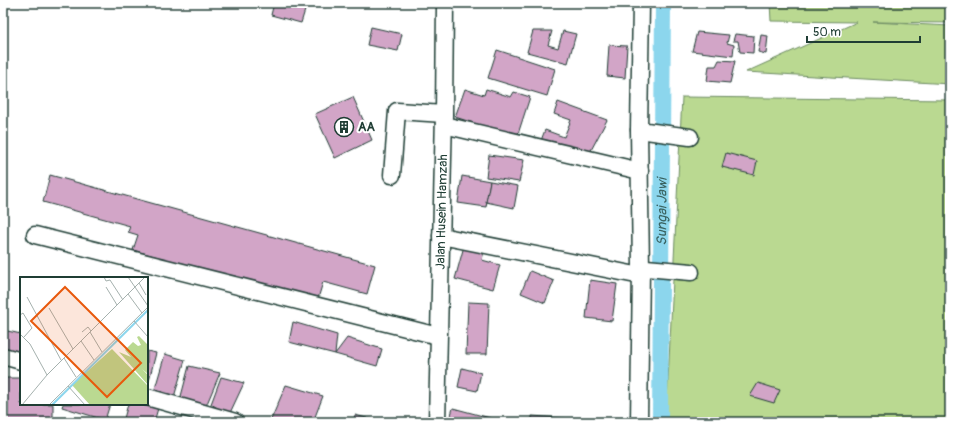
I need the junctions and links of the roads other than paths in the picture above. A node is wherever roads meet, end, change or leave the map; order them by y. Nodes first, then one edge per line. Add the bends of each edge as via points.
1 (445, 3) edge
2 (641, 3) edge
3 (444, 119) junction
4 (645, 131) junction
5 (684, 136) dead end
6 (640, 171) junction
7 (392, 175) dead end
8 (35, 235) dead end
9 (441, 236) junction
10 (683, 271) dead end
11 (638, 272) junction
12 (438, 336) junction
13 (3, 356) edge
14 (20, 361) edge
15 (148, 397) edge
16 (235, 422) edge
17 (437, 422) edge
18 (639, 422) edge

1 - 3 street, Jalan Husein Hamzah
2 - 4 street
3 - 6 street
3 - 7 street via 397,111
3 - 9 street, Jalan Husein Hamzah
4 - 5 street
4 - 6 street
6 - 11 street
8 - 12 street
9 - 11 street
9 - 12 street, Jalan Husein Hamzah
10 - 11 street
11 - 18 street
12 - 17 street, Jalan Husein Hamzah
13 - 14 street
15 - 16 street

